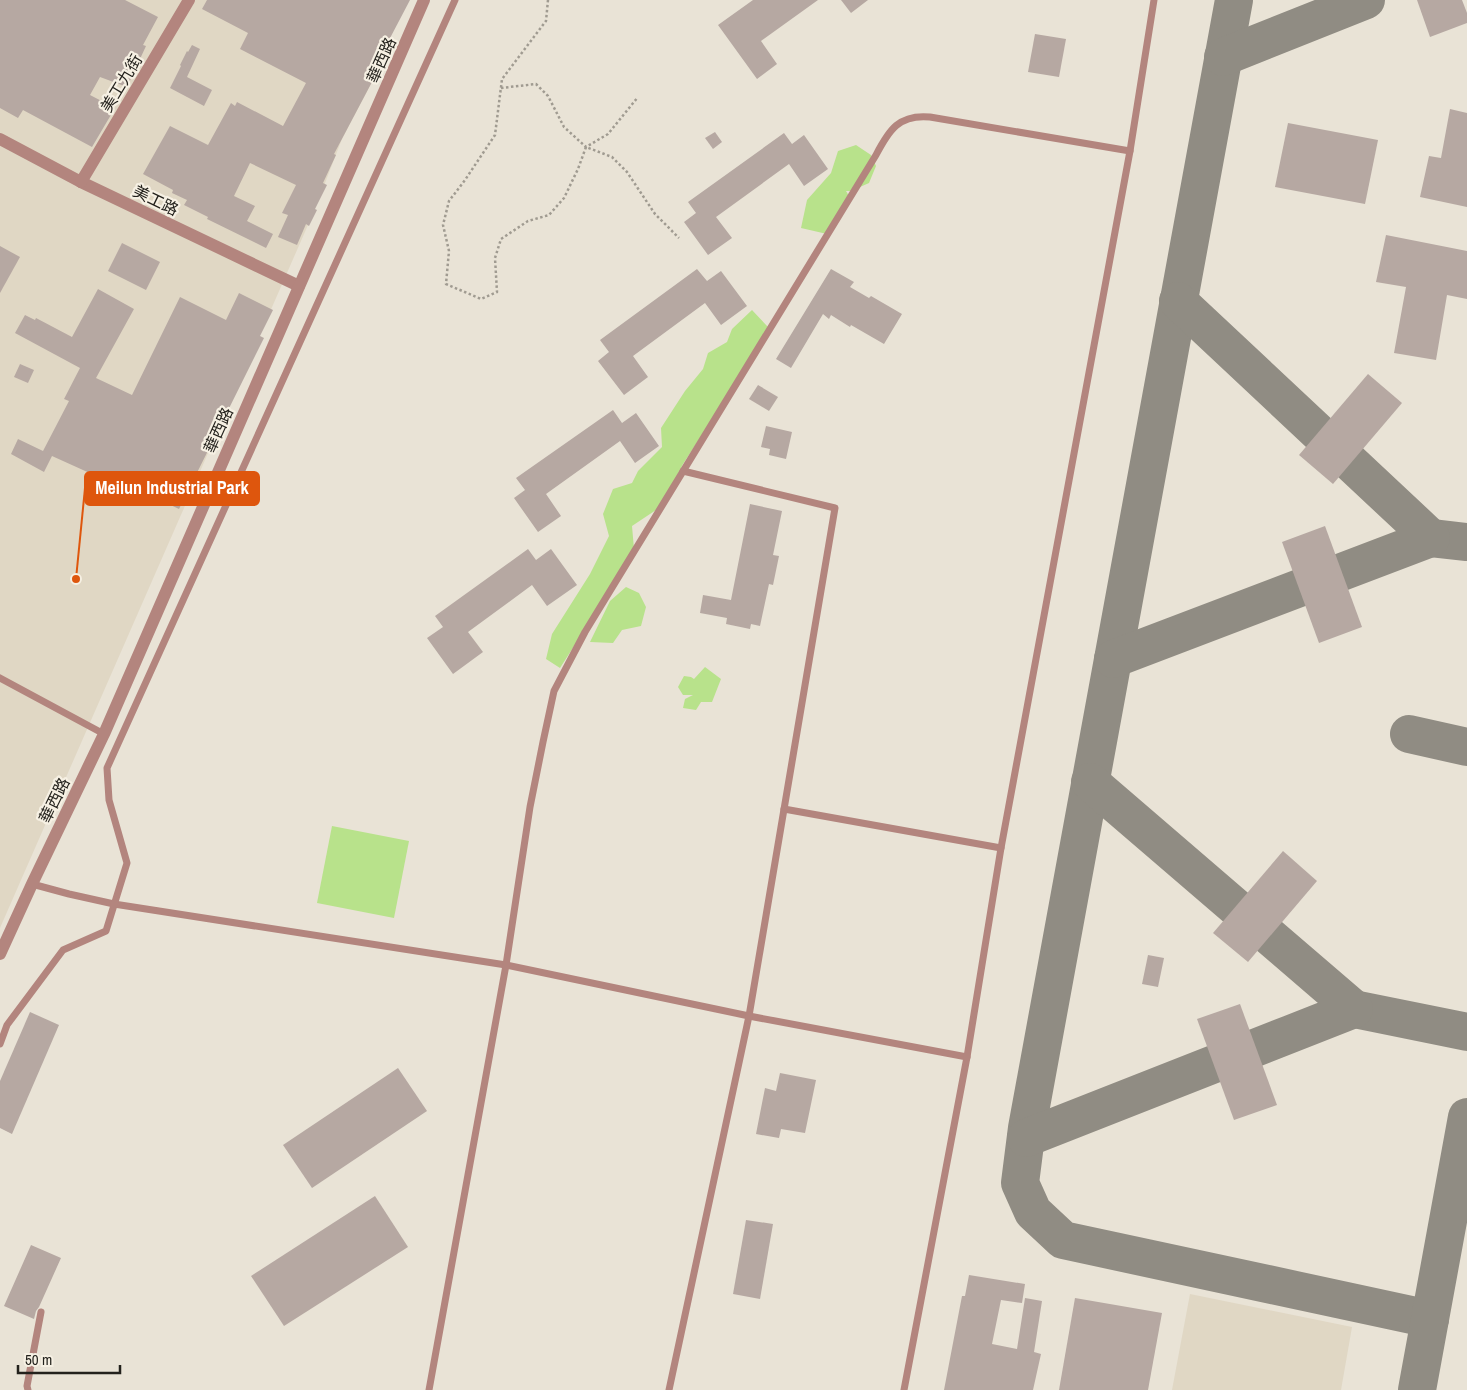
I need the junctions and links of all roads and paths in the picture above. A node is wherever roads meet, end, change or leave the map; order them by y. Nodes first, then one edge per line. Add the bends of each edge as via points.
1 (189, 0) edge
2 (424, 0) edge
3 (455, 0) edge
4 (548, 0) edge
5 (1154, 0) edge
6 (501, 88) junction
7 (638, 97) dead end
8 (0, 139) edge
9 (586, 147) junction
10 (1130, 151) junction
11 (81, 182) junction
12 (679, 238) dead end
13 (299, 286) junction
14 (683, 471) junction
15 (0, 678) edge
16 (104, 734) junction
17 (784, 809) junction
18 (1001, 848) junction
19 (32, 884) junction
20 (114, 904) junction
21 (0, 954) edge
22 (506, 965) junction
23 (749, 1016) junction
24 (0, 1044) edge
25 (967, 1057) junction
26 (42, 1312) dead end
27 (28, 1390) edge
28 (429, 1390) edge
29 (668, 1390) edge
30 (904, 1390) edge

1 - 11 street, 美工九街
2 - 13 street, 華西路
3 - 20 lane via 107,768 108,800 126,863
4 - 6 path via 546,21 502,79
5 - 10 lane
6 - 9 path via 536,84 548,96 564,127
6 - 9 path via 495,135 449,201 443,225 449,251 446,284 482,299 497,292 495,258 501,239 528,221 549,215 564,198
7 - 9 path via 608,134
8 - 11 street, 美工路
9 - 12 path via 612,157 655,214
10 - 14 lane via 930,117 916,116 897,125 886,136
10 - 18 lane
11 - 13 street, 美工路
13 - 16 street, 華西路
14 - 17 lane via 835,508
14 - 22 lane via 585,632 554,691 530,807
15 - 16 lane
16 - 19 street, 華西路
17 - 18 lane
17 - 23 lane
18 - 25 lane
19 - 20 lane
19 - 21 street, 華西路
20 - 22 lane
20 - 24 lane via 106,931 63,950 7,1024
22 - 23 lane
22 - 28 lane
23 - 25 lane
23 - 29 lane
25 - 30 lane
26 - 27 lane

